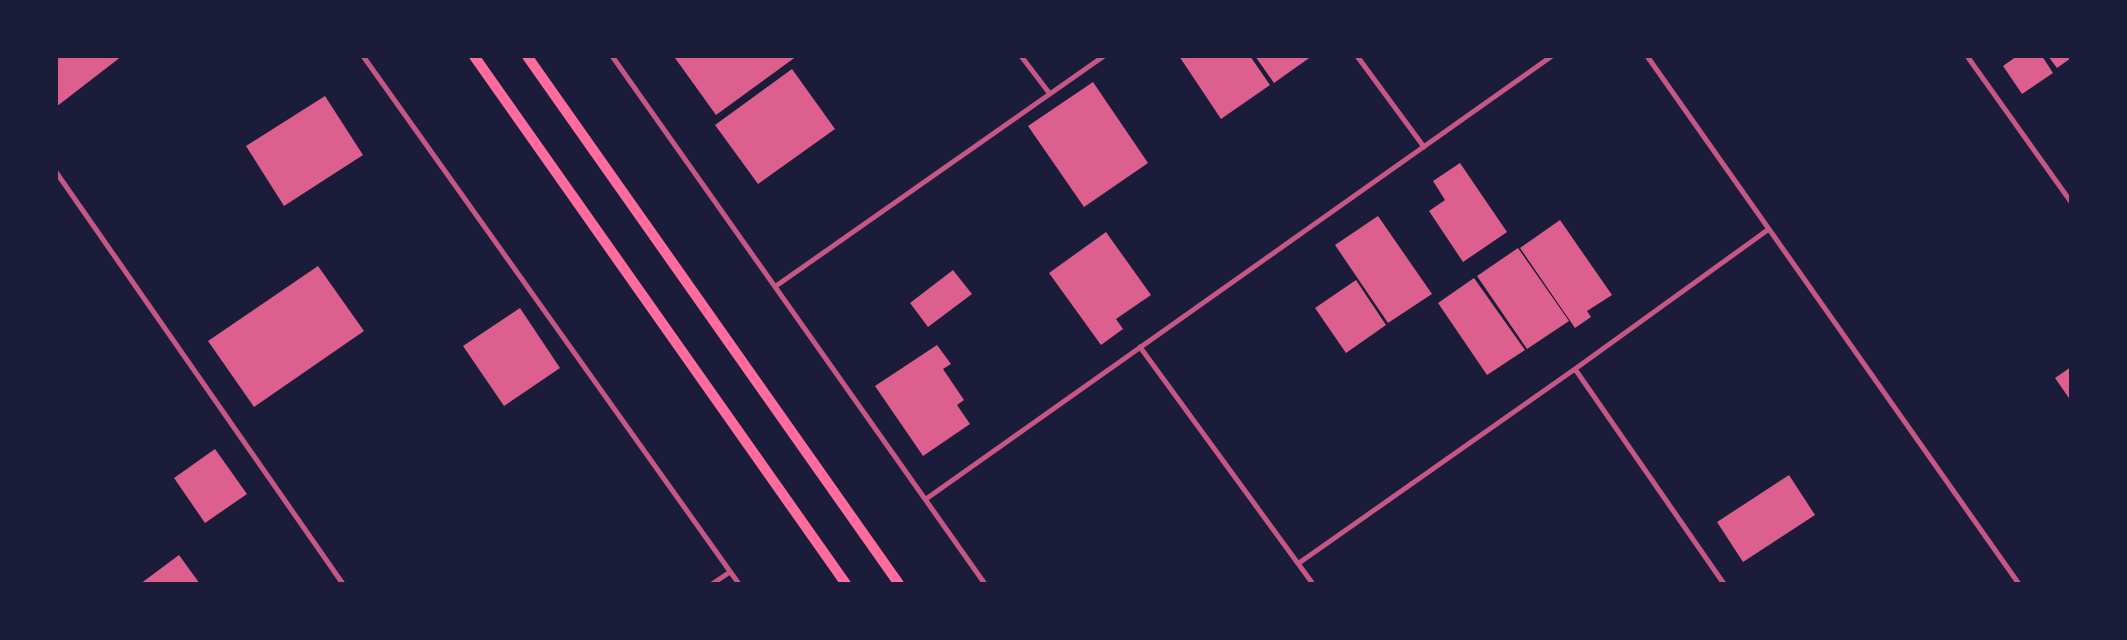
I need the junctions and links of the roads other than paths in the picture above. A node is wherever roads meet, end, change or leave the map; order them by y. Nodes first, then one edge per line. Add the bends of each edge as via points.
1 (363, 56) edge
2 (474, 56) edge
3 (527, 56) edge
4 (612, 56) edge
5 (1021, 56) edge
6 (1104, 56) edge
7 (1357, 56) edge
8 (1552, 56) edge
9 (1647, 56) edge
10 (1967, 56) edge
11 (1050, 94) junction
12 (1424, 147) junction
13 (56, 172) edge
14 (2071, 202) edge
15 (1769, 229) junction
16 (776, 286) junction
17 (1140, 348) junction
18 (1575, 369) junction
19 (926, 499) junction
20 (1299, 563) junction
21 (730, 572) junction
22 (343, 584) edge
23 (712, 584) edge
24 (738, 584) edge
25 (846, 584) edge
26 (899, 584) edge
27 (985, 584) edge
28 (1314, 584) edge
29 (1724, 584) edge
30 (2020, 584) edge

1 - 21 street
2 - 25 main road
3 - 26 main road
4 - 16 street
5 - 11 street
6 - 11 street
7 - 12 street
8 - 12 street
9 - 15 street
10 - 14 street
11 - 16 street
12 - 17 street
13 - 22 street
15 - 18 street
15 - 30 street
16 - 19 street
17 - 19 street
17 - 20 street
18 - 20 street
18 - 29 street
19 - 27 street
20 - 28 street
21 - 23 street
21 - 24 street

